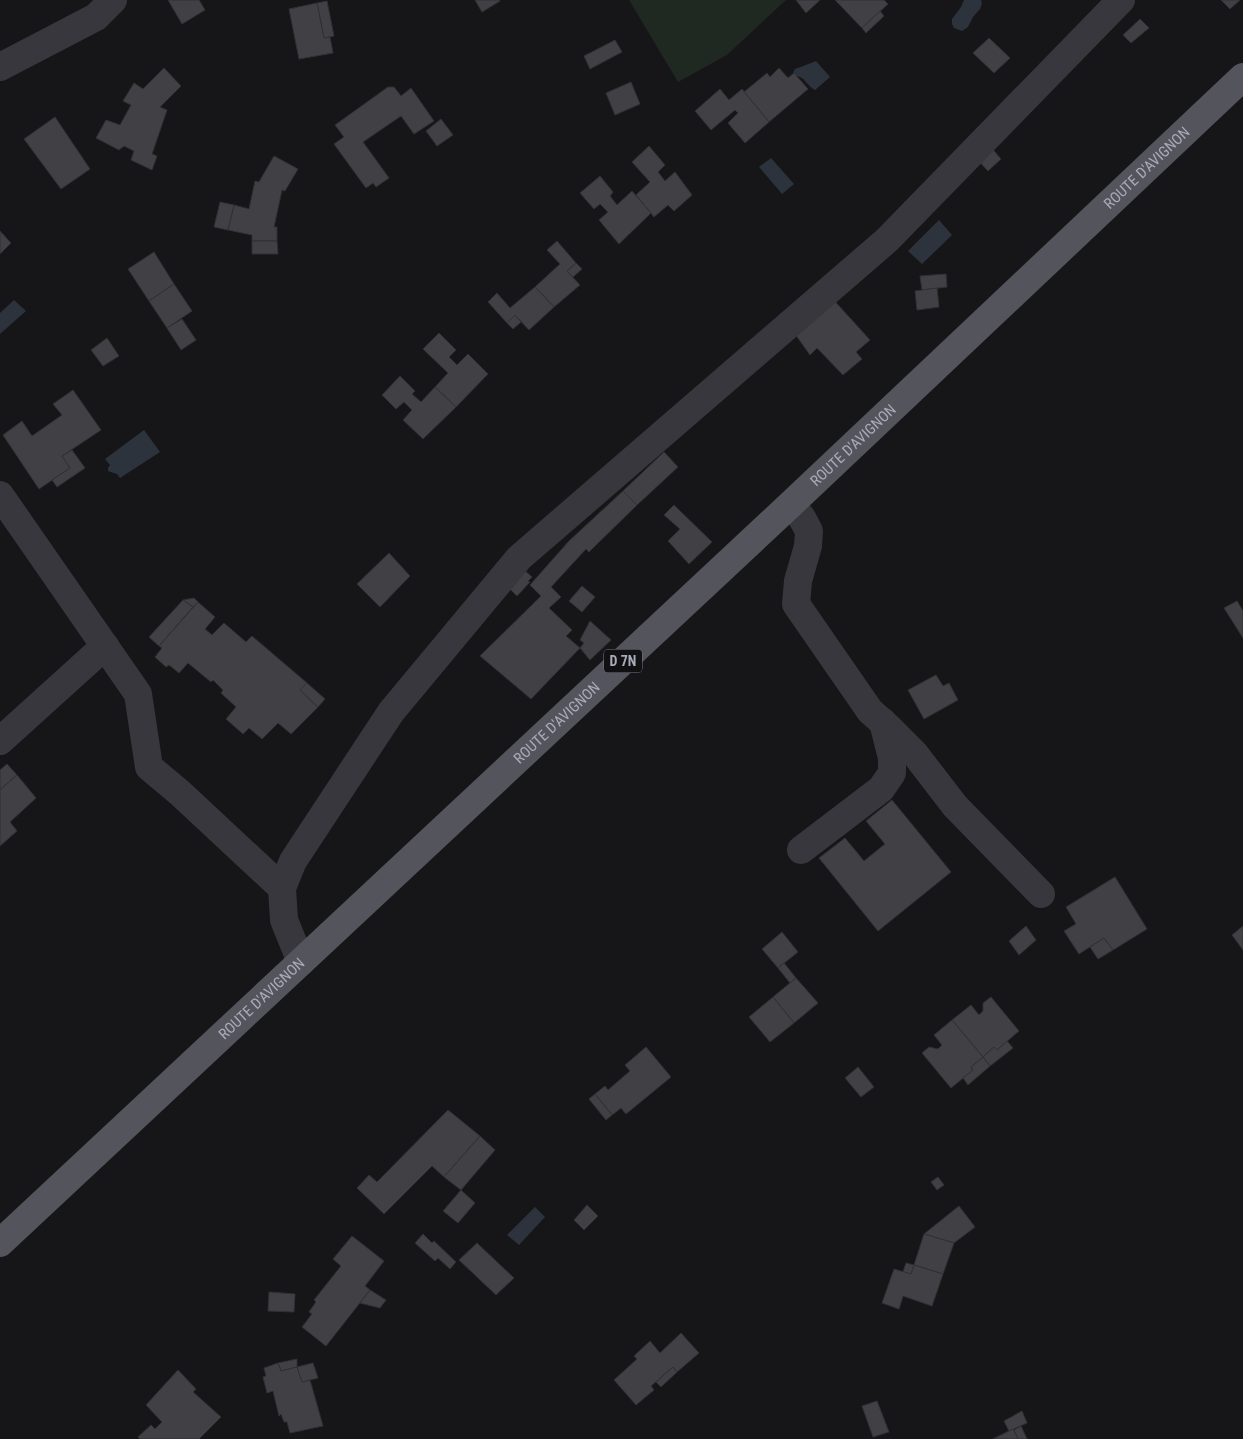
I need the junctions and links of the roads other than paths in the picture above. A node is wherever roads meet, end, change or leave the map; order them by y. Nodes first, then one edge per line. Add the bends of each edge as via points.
1 (112, 0) edge
2 (1121, 0) edge
3 (0, 67) edge
4 (1243, 77) edge
5 (0, 495) edge
6 (791, 504) junction
7 (105, 646) junction
8 (882, 722) junction
9 (0, 741) edge
10 (801, 850) dead end
11 (282, 888) junction
12 (1041, 894) dead end
13 (300, 962) junction
14 (0, 1243) edge

1 - 3 street via 96,17
2 - 11 street via 886,240 519,558 391,712 293,861
4 - 6 main road, ROUTE D'AVIGNON / D 7N
5 - 7 street
6 - 8 street via 809,530 796,604 870,711
6 - 13 main road, ROUTE D'AVIGNON / D 7N
7 - 9 street
7 - 11 street via 138,694 149,767
8 - 10 street via 892,758 892,773 881,789
8 - 12 street via 915,754 955,806
11 - 13 street via 284,920
13 - 14 main road, ROUTE D'AVIGNON / D 7N

